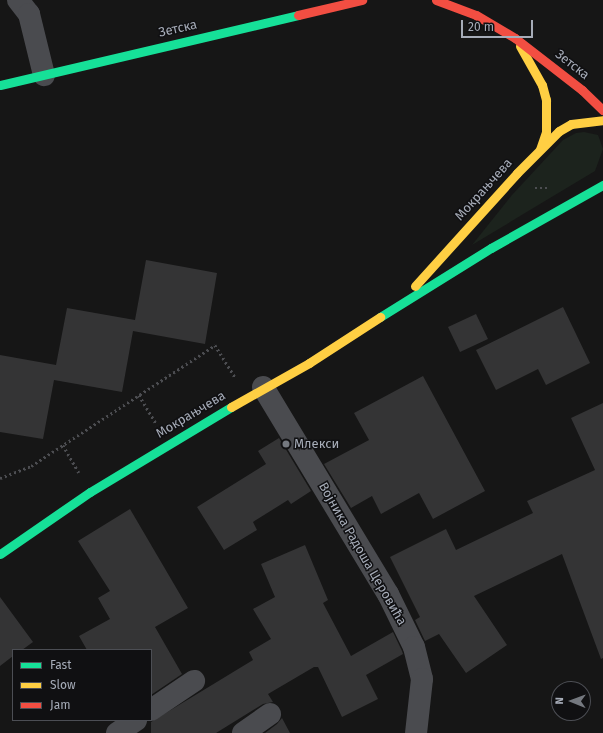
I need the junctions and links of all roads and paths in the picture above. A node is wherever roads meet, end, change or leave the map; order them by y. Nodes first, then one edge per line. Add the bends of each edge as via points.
1 (18, 0) edge
2 (362, 0) edge
3 (436, 0) edge
4 (515, 38) junction
5 (44, 74) junction
6 (0, 85) edge
7 (603, 110) edge
8 (603, 120) edge
9 (540, 149) junction
10 (602, 186) edge
11 (399, 304) junction
12 (255, 392) junction
13 (139, 395) junction
14 (169, 444) junction
15 (63, 445) junction
16 (0, 478) edge
17 (90, 492) junction
18 (0, 554) edge
19 (194, 681) dead end
20 (152, 709) edge
21 (270, 714) dead end
22 (135, 721) edge
23 (117, 733) edge
24 (243, 733) edge
25 (416, 733) edge

1 - 5 street via 29,14
2 - 5 street, Зетска
3 - 4 street, Зетска via 476,14
4 - 7 street, Зетска via 582,90
4 - 9 street via 542,85 546,100 546,132
5 - 6 street, Зетска
8 - 9 street, Мокрањчева via 571,124
9 - 11 street, Мокрањчева
10 - 11 street, Мокрањчева
11 - 12 street, Мокрањчева via 309,363
12 - 13 path via 215,345
12 - 14 street, Мокрањчева
12 - 25 street, Војника Радоша Церовића via 388,594 414,648 422,679
13 - 14 path
13 - 15 path
14 - 17 street, Мокрањчева
15 - 16 path via 31,466
15 - 17 path
17 - 18 street, Мокрањчева
19 - 20 street
21 - 24 street
22 - 23 street

